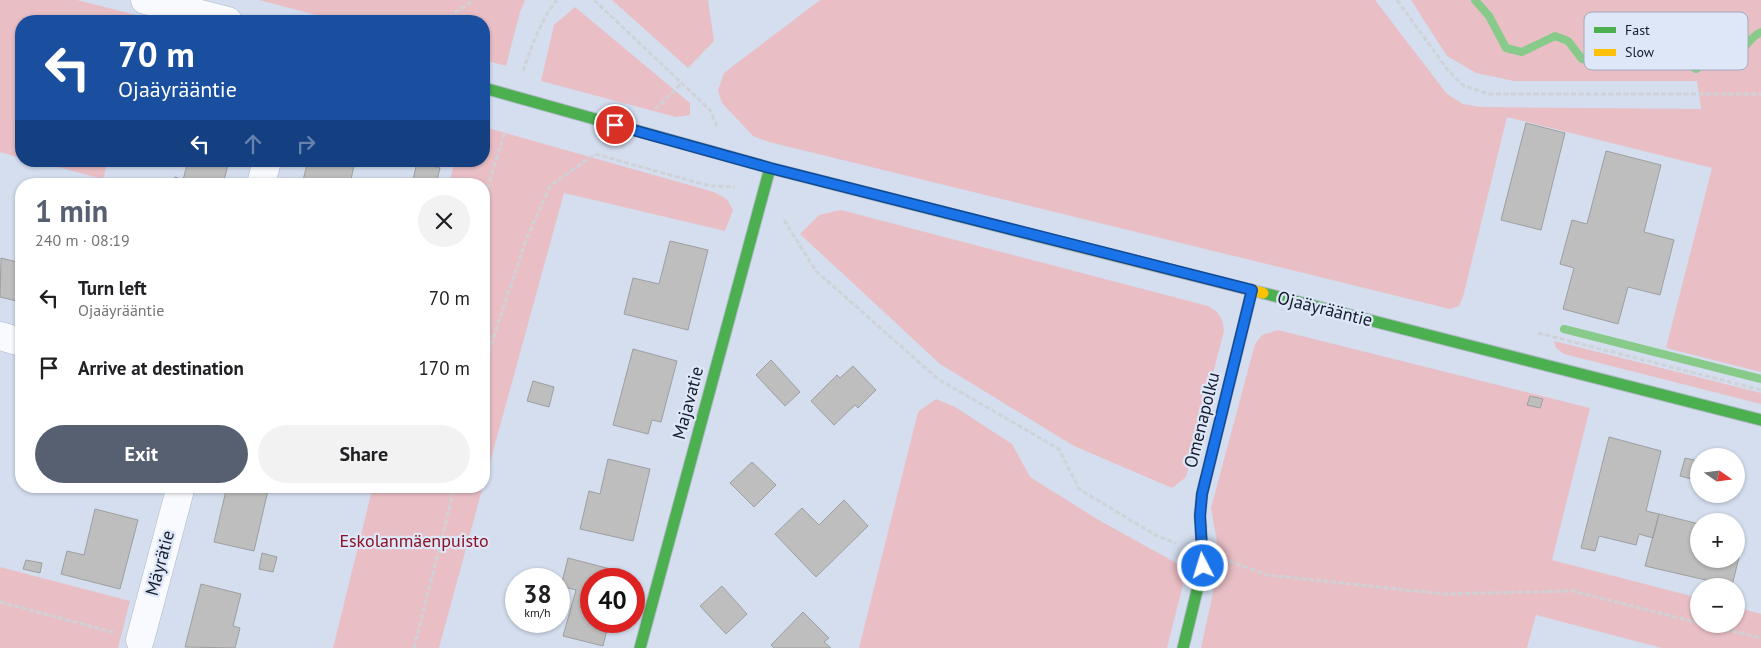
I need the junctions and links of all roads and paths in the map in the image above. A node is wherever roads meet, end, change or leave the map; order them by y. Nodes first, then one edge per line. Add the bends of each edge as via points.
1 (145, 0) edge
2 (474, 0) edge
3 (556, 0) edge
4 (594, 0) edge
5 (1397, 0) edge
6 (204, 15) edge
7 (451, 15) edge
8 (521, 79) dead end
9 (490, 90) edge
10 (1761, 94) edge
11 (505, 131) dead end
12 (714, 152) junction
13 (770, 168) junction
14 (490, 180) edge
15 (764, 189) junction
16 (1252, 290) junction
17 (1538, 333) dead end
18 (0, 336) edge
19 (15, 340) edge
20 (490, 348) edge
21 (1761, 390) edge
22 (1761, 420) edge
23 (178, 493) edge
24 (453, 493) edge
25 (0, 602) edge
26 (1741, 633) edge
27 (1761, 638) edge
28 (140, 640) joint
29 (414, 648) edge
30 (640, 648) edge
31 (1183, 648) edge

1 - 6 street
2 - 7 path
3 - 8 path via 534,41
4 - 12 path via 710,110 717,126
5 - 10 path via 1447,69 1464,86 1489,94
9 - 12 street, Ojaäyrääntie
11 - 14 path
12 - 13 street, Ojaäyrääntie
13 - 15 street, Majavatie
13 - 16 street, Ojaäyrääntie
15 - 20 path via 710,186 595,154 550,186 526,240
15 - 30 street, Majavatie
16 - 22 street, Ojaäyrääntie
16 - 31 street, Omenapolku via 1202,494 1203,566
17 - 21 path
18 - 19 street
23 - 28 street, Mäyrätie
24 - 29 path
25 - 28 path
26 - 27 path

